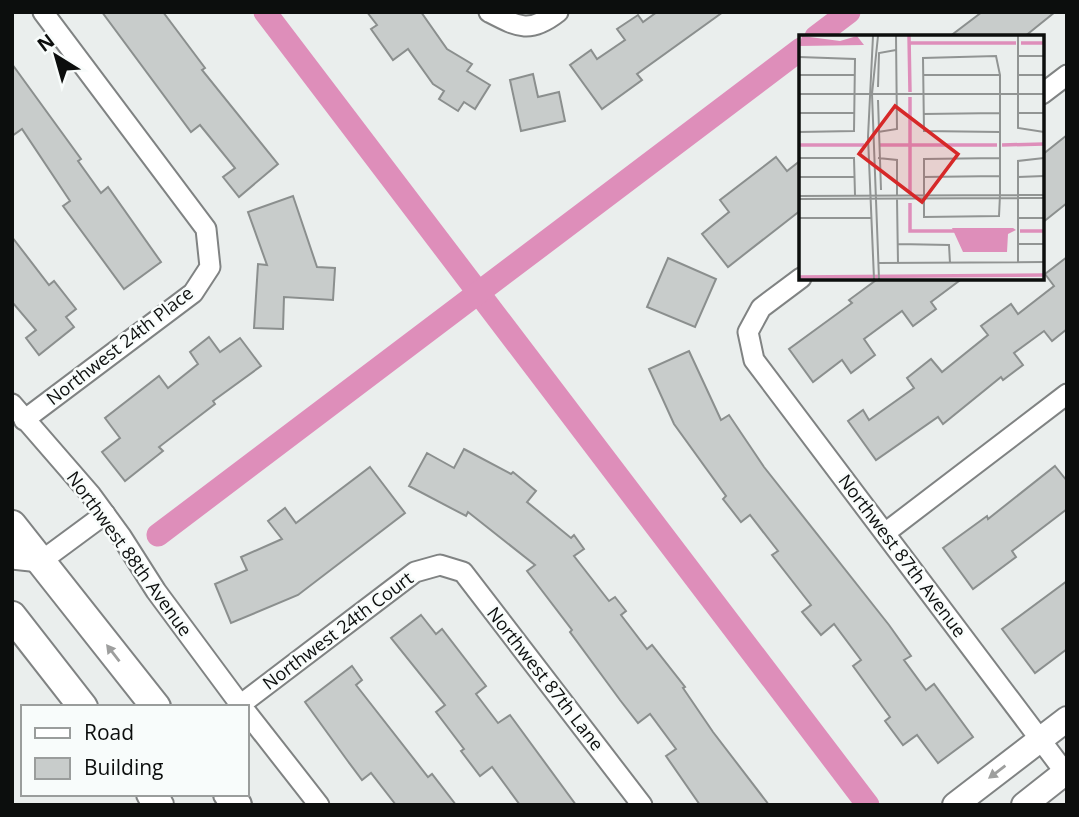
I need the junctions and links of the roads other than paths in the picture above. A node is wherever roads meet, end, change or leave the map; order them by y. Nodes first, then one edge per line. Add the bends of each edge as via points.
1 (43, 12) edge
2 (489, 12) edge
3 (558, 12) edge
4 (1067, 75) edge
5 (1044, 92) edge
6 (799, 280) edge
7 (1067, 394) edge
8 (12, 404) edge
9 (24, 420) junction
10 (105, 514) junction
11 (12, 525) edge
12 (885, 533) junction
13 (12, 559) edge
14 (40, 562) junction
15 (440, 565) joint
16 (12, 616) edge
17 (81, 705) edge
18 (154, 705) edge
19 (241, 705) edge
20 (247, 705) edge
21 (248, 714) edge
22 (1067, 719) edge
23 (1040, 740) junction
24 (1066, 773) edge
25 (319, 805) edge
26 (642, 805) edge
27 (955, 805) edge
28 (1024, 805) edge

1 - 9 street, Northwest 24th Place via 206,229 210,267 193,293
2 - 3 street via 518,27 544,23
4 - 5 street
6 - 12 street, Northwest 87th Avenue via 761,308 748,332 754,360
7 - 12 street
8 - 9 street, Northwest 88th Avenue
9 - 10 street, Northwest 88th Avenue
10 - 14 street
10 - 19 street, Northwest 88th Avenue
11 - 14 main road
12 - 23 street, Northwest 87th Avenue
13 - 14 street
18 -> 14 main road
15 - 20 street, Northwest 24th Court via 415,572
15 - 26 street, Northwest 87th Lane via 463,572
16 - 17 main road
21 - 25 street, Northwest 88th Avenue
22 - 23 street
23 - 24 street, Northwest 87th Avenue
23 -> 27 street
24 - 28 street

